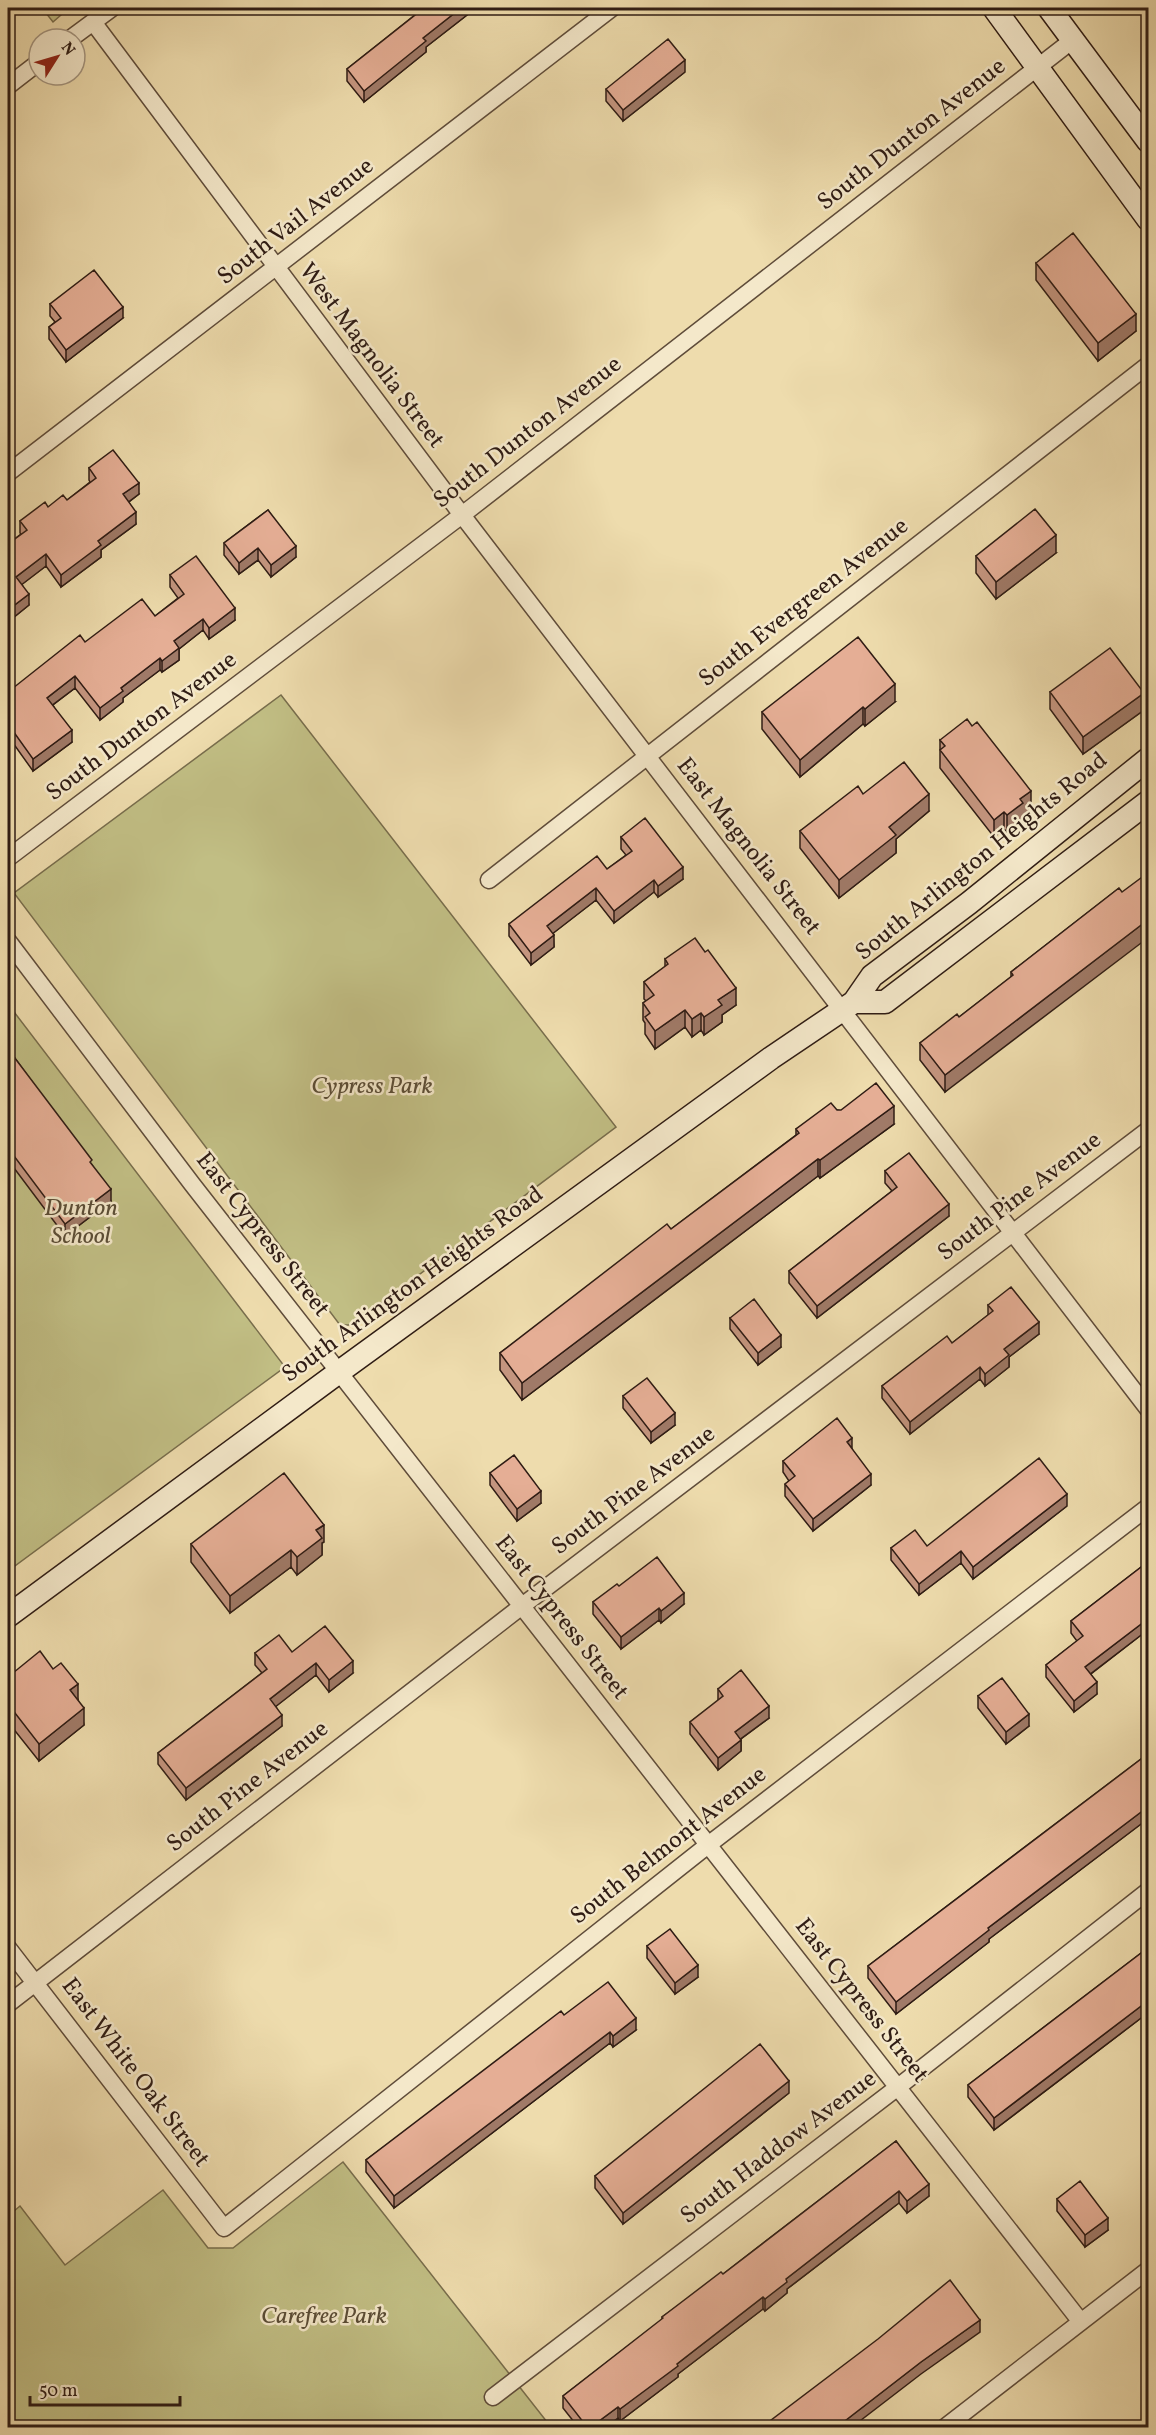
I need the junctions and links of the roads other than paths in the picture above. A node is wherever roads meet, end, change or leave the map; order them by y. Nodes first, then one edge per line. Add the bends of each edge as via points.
1 (112, 8) edge
2 (612, 8) edge
3 (994, 8) edge
4 (1049, 8) edge
5 (1059, 8) edge
6 (93, 22) junction
7 (86, 27) edge
8 (1074, 39) junction
9 (1037, 67) junction
10 (27, 71) edge
11 (8, 86) edge
12 (1149, 141) edge
13 (1149, 219) edge
14 (276, 268) junction
15 (1149, 364) edge
16 (8, 473) edge
17 (462, 515) junction
18 (646, 756) junction
19 (1149, 759) edge
20 (1149, 802) edge
21 (8, 858) edge
22 (489, 880) dead end
23 (8, 941) edge
24 (848, 1006) junction
25 (1149, 1130) edge
26 (1012, 1233) junction
27 (339, 1372) junction
28 (1149, 1409) edge
29 (1149, 1507) edge
30 (522, 1606) junction
31 (8, 1616) edge
32 (708, 1845) junction
33 (1149, 1891) edge
34 (8, 1948) edge
35 (35, 1982) junction
36 (8, 2004) edge
37 (898, 2087) junction
38 (224, 2228) joint
39 (1149, 2270) edge
40 (1081, 2322) junction
41 (493, 2397) dead end
42 (944, 2427) edge

1 - 6 street
2 - 14 street, South Vail Avenue
3 - 9 main road
4 - 8 main road
5 - 8 main road
6 - 7 street
6 - 14 street, West Magnolia Street
8 - 9 street, South Dunton Avenue
8 - 12 main road
9 - 13 main road
9 - 17 street, South Dunton Avenue
10 - 11 street
14 - 16 street, South Vail Avenue
14 - 17 street, West Magnolia Street
15 - 18 street, South Evergreen Avenue
17 - 18 street, East Magnolia Street
17 - 21 street, South Dunton Avenue
18 - 22 street, South Evergreen Avenue
18 - 24 street, East Magnolia Street
19 - 24 main road, South Arlington Heights Road via 872,976
20 - 24 main road, South Arlington Heights Road via 885,1002
23 - 27 street, East Cypress Street
24 - 26 street, East Magnolia Street
24 - 27 main road, South Arlington Heights Road
25 - 26 street, South Pine Avenue
26 - 28 street, East Magnolia Street
26 - 30 street, South Pine Avenue
27 - 30 street, East Cypress Street
27 - 31 main road, South Arlington Heights Road
29 - 32 street, South Belmont Avenue
30 - 32 street, East Cypress Street
30 - 35 street, South Pine Avenue
32 - 37 street, East Cypress Street
32 - 38 street, South Belmont Avenue
33 - 37 street, South Haddow Avenue
34 - 35 street, East White Oak Street
35 - 36 street, South Pine Avenue
35 - 38 street, East White Oak Street
37 - 40 street, East Cypress Street
37 - 41 street, South Haddow Avenue
39 - 40 street
40 - 42 street

